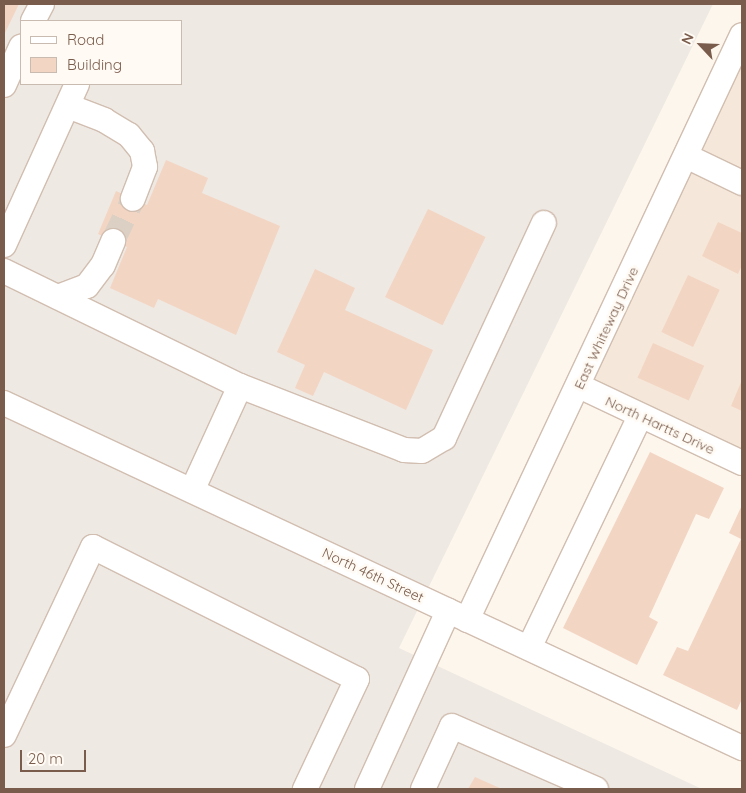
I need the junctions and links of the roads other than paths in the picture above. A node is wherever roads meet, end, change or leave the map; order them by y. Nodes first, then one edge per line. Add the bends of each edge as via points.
1 (42, 4) edge
2 (34, 20) edge
3 (742, 35) edge
4 (20, 49) edge
5 (4, 84) edge
6 (78, 85) edge
7 (68, 106) junction
8 (686, 156) junction
9 (742, 183) edge
10 (133, 199) tunnel mouth
11 (544, 224) dead end
12 (113, 241) tunnel mouth
13 (4, 245) edge
14 (4, 271) edge
15 (58, 297) junction
16 (240, 386) junction
17 (579, 386) junction
18 (4, 403) edge
19 (640, 416) junction
20 (742, 463) edge
21 (192, 491) junction
22 (458, 615) junction
23 (529, 648) junction
24 (4, 735) edge
25 (742, 748) edge
26 (305, 789) edge
27 (367, 789) edge
28 (423, 789) edge
29 (596, 789) edge

1 - 2 street
3 - 8 street, East Whiteway Drive
4 - 5 street
6 - 7 street
7 - 10 street via 104,120 129,135 142,151 145,167
7 - 13 street
8 - 9 street
8 - 17 street, East Whiteway Drive
11 - 16 street via 444,438 422,451 404,450
12 - 15 street via 103,265 87,286
14 - 15 street
15 - 16 street
16 - 21 street
17 - 19 street, North Hartts Drive
17 - 22 street, East Whiteway Drive
18 - 21 street, North 46th Street
19 - 20 street, North Hartts Drive
19 - 23 street
21 - 22 street, North 46th Street
22 - 23 street, North 46th Street
22 - 27 street, East Whiteway Drive
23 - 25 street, North 46th Street
24 - 26 street via 93,547 357,679
28 - 29 street via 452,726

